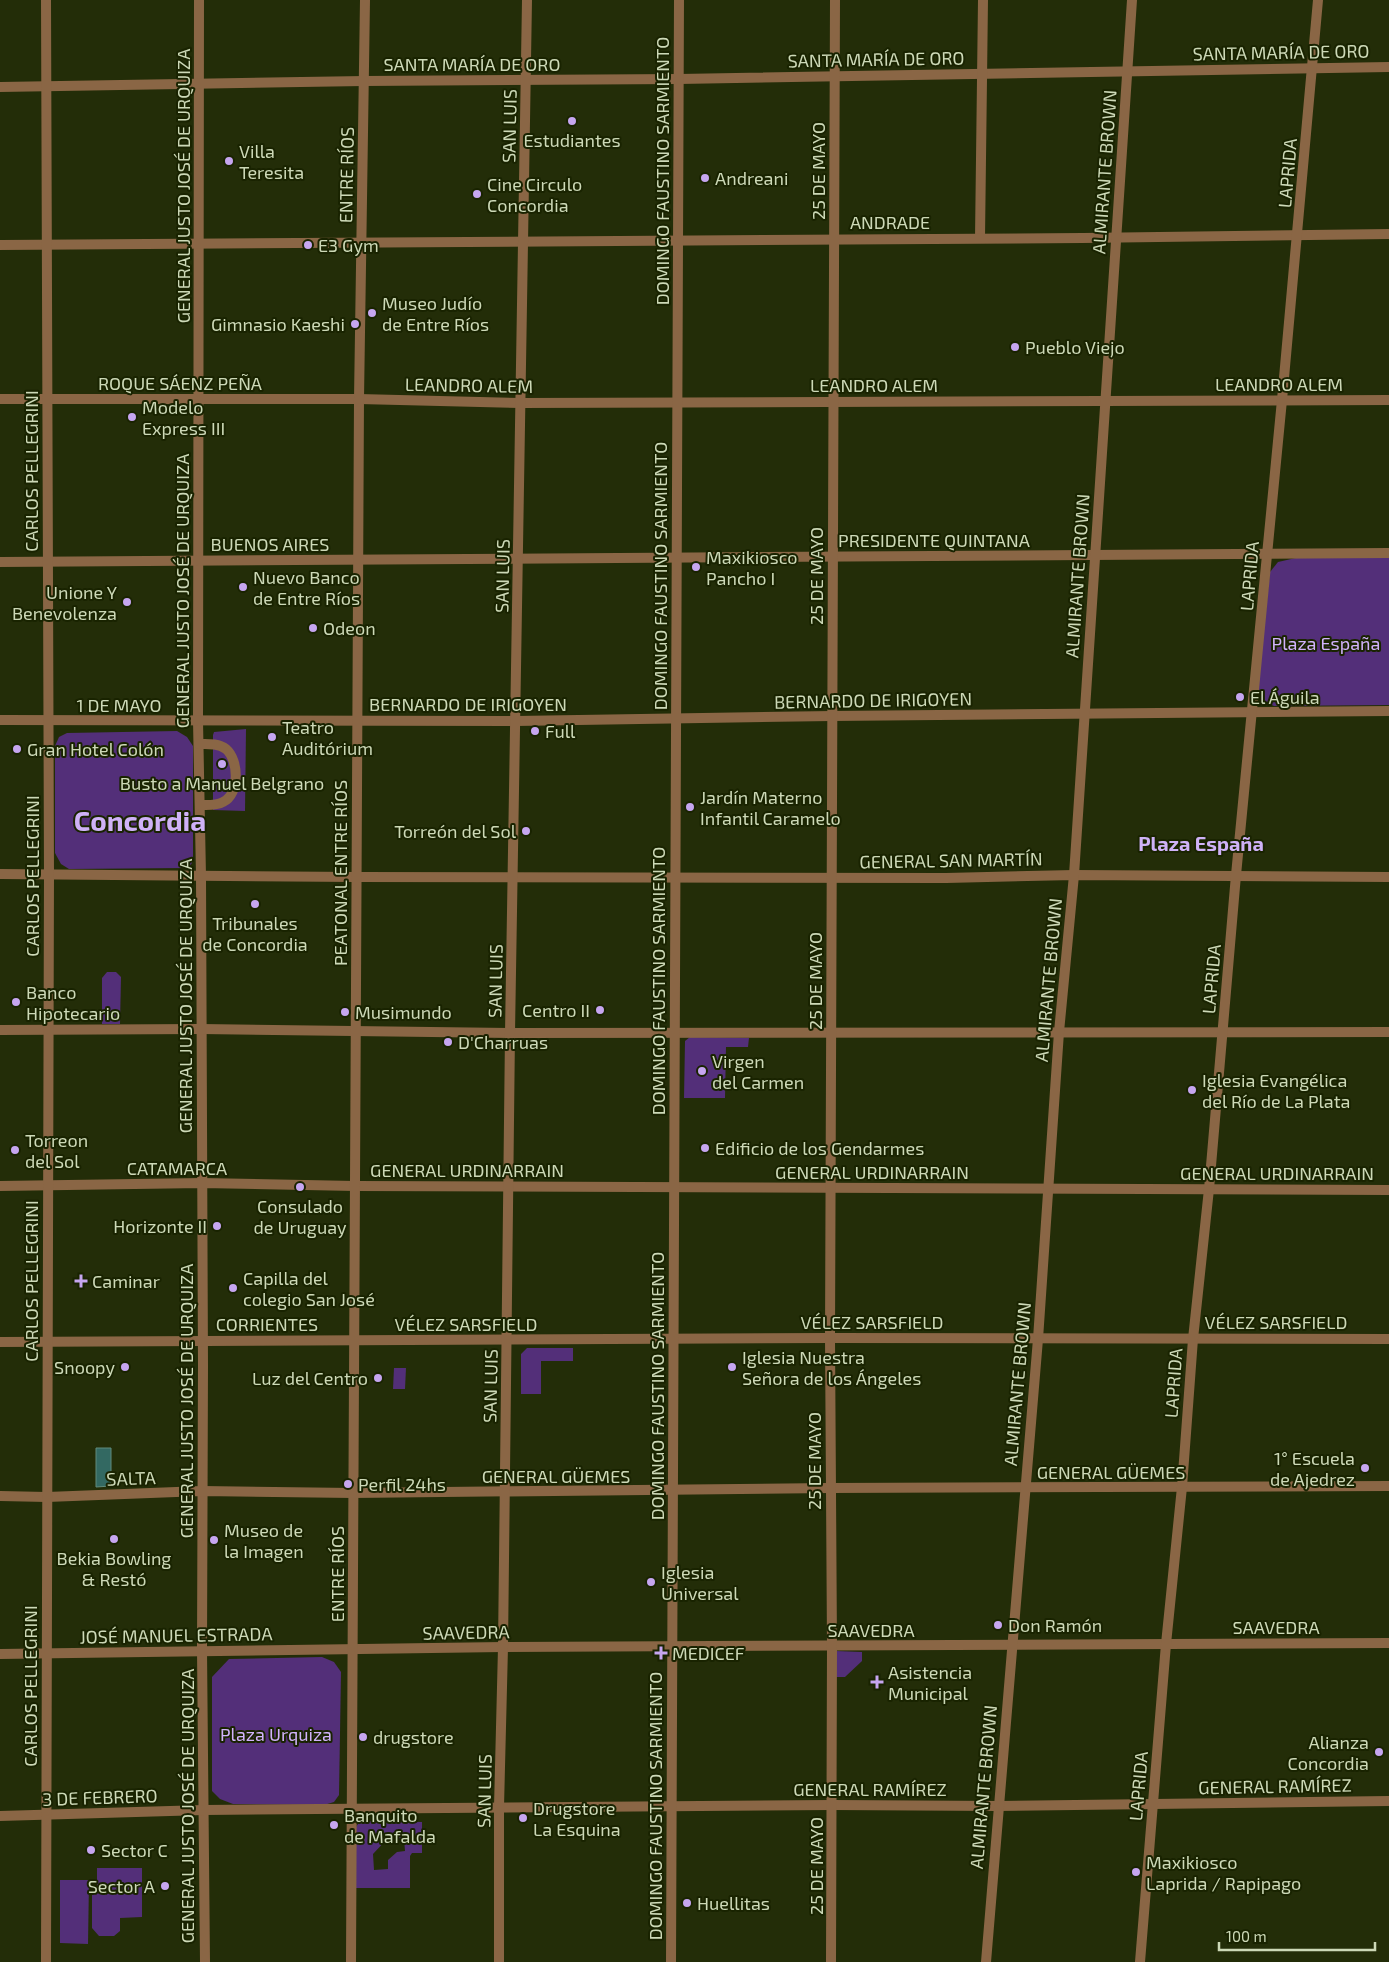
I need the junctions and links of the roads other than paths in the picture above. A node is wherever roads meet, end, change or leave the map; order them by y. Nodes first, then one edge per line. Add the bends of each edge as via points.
1 (46, 0) edge
2 (199, 0) edge
3 (365, 0) edge
4 (527, 0) edge
5 (679, 0) edge
6 (835, 0) edge
7 (983, 0) edge
8 (1132, 0) edge
9 (1318, 0) edge
10 (1313, 67) junction
11 (1389, 67) edge
12 (1128, 71) junction
13 (982, 73) junction
14 (835, 76) junction
15 (679, 79) junction
16 (526, 80) junction
17 (364, 81) junction
18 (199, 84) junction
19 (46, 87) junction
20 (0, 88) edge
21 (1389, 234) edge
22 (1298, 236) junction
23 (1115, 237) junction
24 (980, 238) junction
25 (834, 239) junction
26 (522, 240) junction
27 (678, 240) junction
28 (361, 242) junction
29 (198, 243) junction
30 (47, 244) junction
31 (0, 245) edge
32 (47, 398) junction
33 (0, 399) edge
34 (198, 399) junction
35 (359, 399) junction
36 (1104, 400) junction
37 (1282, 400) junction
38 (1389, 400) edge
39 (677, 402) junction
40 (833, 402) junction
41 (521, 403) junction
42 (1389, 553) edge
43 (1267, 554) junction
44 (1095, 556) junction
45 (833, 557) junction
46 (518, 559) junction
47 (676, 559) junction
48 (360, 560) junction
49 (198, 561) junction
50 (0, 562) edge
51 (48, 562) junction
52 (1389, 711) edge
53 (1252, 713) junction
54 (1084, 714) junction
55 (832, 716) junction
56 (676, 718) junction
57 (0, 720) edge
58 (358, 720) junction
59 (48, 721) junction
60 (198, 721) junction
61 (516, 721) junction
62 (199, 744) junction
63 (200, 805) junction
64 (0, 874) edge
65 (49, 874) junction
66 (1074, 875) junction
67 (1236, 875) junction
68 (201, 876) junction
69 (512, 876) junction
70 (676, 877) junction
71 (832, 877) junction
72 (1389, 877) edge
73 (356, 878) junction
74 (201, 1029) junction
75 (0, 1030) edge
76 (48, 1030) junction
77 (831, 1031) junction
78 (1223, 1031) junction
79 (355, 1032) junction
80 (674, 1032) junction
81 (1059, 1032) junction
82 (1389, 1032) edge
83 (510, 1033) junction
84 (202, 1183) junction
85 (0, 1186) edge
86 (48, 1186) junction
87 (355, 1186) junction
88 (509, 1186) junction
89 (674, 1187) junction
90 (830, 1188) junction
91 (1047, 1189) junction
92 (1209, 1189) junction
93 (1389, 1190) edge
94 (674, 1338) junction
95 (830, 1338) junction
96 (1193, 1338) junction
97 (1389, 1338) edge
98 (1038, 1339) junction
99 (203, 1340) junction
100 (354, 1340) junction
101 (507, 1340) junction
102 (0, 1342) edge
103 (48, 1342) junction
104 (1389, 1486) edge
105 (1182, 1487) junction
106 (830, 1488) junction
107 (1024, 1488) junction
108 (202, 1491) junction
109 (674, 1491) junction
110 (505, 1492) junction
111 (353, 1493) junction
112 (0, 1496) edge
113 (47, 1497) junction
114 (1389, 1643) edge
115 (1166, 1644) junction
116 (1012, 1645) junction
117 (832, 1646) junction
118 (671, 1647) junction
119 (503, 1648) junction
120 (202, 1650) junction
121 (353, 1650) junction
122 (0, 1654) edge
123 (46, 1654) junction
124 (1389, 1801) edge
125 (1153, 1804) junction
126 (832, 1805) junction
127 (671, 1806) junction
128 (998, 1806) junction
129 (499, 1807) junction
130 (204, 1810) junction
131 (352, 1810) junction
132 (0, 1816) edge
133 (46, 1816) junction
134 (46, 1962) edge
135 (204, 1962) edge
136 (351, 1962) edge
137 (499, 1962) edge
138 (671, 1962) edge
139 (831, 1962) edge
140 (986, 1962) edge
141 (1140, 1962) edge

1 - 19 street, CARLOS PELLEGRINI
2 - 18 street, GENERAL JUSTO JOSÉ DE URQUIZA
3 - 17 street, ENTRE RÍOS
4 - 16 street, SAN LUIS
5 - 15 street, DOMINGO FAUSTINO SARMIENTO
6 - 14 street, 25 DE MAYO
7 - 13 street
8 - 12 street, ALMIRANTE BROWN
9 - 10 street, LAPRIDA
10 - 11 street, SANTA MARÍA DE ORO
10 - 12 street, SANTA MARÍA DE ORO
10 - 22 street, LAPRIDA
12 - 13 street, SANTA MARÍA DE ORO
12 - 23 street, ALMIRANTE BROWN
13 - 14 street, SANTA MARÍA DE ORO
13 - 24 street
14 - 15 street, SANTA MARÍA DE ORO
14 - 25 street, 25 DE MAYO
15 - 16 street, SANTA MARÍA DE ORO
15 - 27 street, DOMINGO FAUSTINO SARMIENTO
16 - 17 street, SANTA MARÍA DE ORO
16 - 26 street, SAN LUIS
17 - 18 street, SANTA MARÍA DE ORO
17 - 28 street, ENTRE RÍOS
18 - 19 street, SANTA MARÍA DE ORO
18 - 29 street, GENERAL JUSTO JOSÉ DE URQUIZA
19 - 20 street, SANTA MARÍA DE ORO
19 - 30 street, CARLOS PELLEGRINI
21 - 22 street, ANDRADE
22 - 23 street, ANDRADE
22 - 37 street, LAPRIDA
23 - 24 street, ANDRADE
23 - 36 street, ALMIRANTE BROWN
24 - 25 street, ANDRADE
25 - 27 street, ANDRADE
25 - 40 street, 25 DE MAYO
26 - 27 street, ANDRADE
26 - 28 street, ANDRADE
26 - 41 street, SAN LUIS
27 - 39 street, DOMINGO FAUSTINO SARMIENTO
28 - 29 street, ANDRADE
28 - 35 street, ENTRE RÍOS
29 - 30 street, ANDRADE
29 - 34 street, GENERAL JUSTO JOSÉ DE URQUIZA
30 - 31 street, ANDRADE
30 - 32 street, CARLOS PELLEGRINI
32 - 33 street, ROQUE SÁENZ PEÑA
32 - 34 street, ROQUE SÁENZ PEÑA
32 - 51 street, CARLOS PELLEGRINI
34 - 35 street, ROQUE SÁENZ PEÑA
34 - 49 street, GENERAL JUSTO JOSÉ DE URQUIZA
35 - 41 street, LEANDRO ALEM
35 - 48 street, ENTRE RÍOS
36 - 37 street, LEANDRO ALEM
36 - 40 street, LEANDRO ALEM
36 - 44 street, ALMIRANTE BROWN
37 - 38 street, LEANDRO ALEM
37 - 43 street, LAPRIDA
39 - 40 street, LEANDRO ALEM
39 - 41 street, LEANDRO ALEM
39 - 47 street, DOMINGO FAUSTINO SARMIENTO
40 - 45 street, 25 DE MAYO
41 - 46 street, SAN LUIS
42 - 43 street, PRESIDENTE QUINTANA
43 - 44 street, PRESIDENTE QUINTANA
43 - 53 street, LAPRIDA
44 - 45 street, PRESIDENTE QUINTANA
44 - 54 street, ALMIRANTE BROWN
45 - 47 street, PRESIDENTE QUINTANA
45 - 55 street, 25 DE MAYO
46 - 47 street, PRESIDENTE QUINTANA
46 - 48 street, PRESIDENTE QUINTANA
46 - 61 street, SAN LUIS
47 - 56 street, DOMINGO FAUSTINO SARMIENTO
48 - 49 street, BUENOS AIRES
48 - 58 street, PEATONAL ENTRE RÍOS
49 - 51 street, BUENOS AIRES
49 - 60 street, GENERAL JUSTO JOSÉ DE URQUIZA
50 - 51 street, BUENOS AIRES
51 - 59 street, CARLOS PELLEGRINI
52 - 53 street, BERNARDO DE IRIGOYEN
53 - 54 street, BERNARDO DE IRIGOYEN
53 - 67 street, LAPRIDA
54 - 55 street, BERNARDO DE IRIGOYEN
54 - 66 street, ALMIRANTE BROWN
55 - 56 street, BERNARDO DE IRIGOYEN
55 - 71 street, 25 DE MAYO
56 - 61 street, BERNARDO DE IRIGOYEN
56 - 70 street, DOMINGO FAUSTINO SARMIENTO
57 - 59 street, 1 DE MAYO
58 - 60 street, 1 DE MAYO
58 - 61 street, BERNARDO DE IRIGOYEN
58 - 73 street, PEATONAL ENTRE RÍOS
59 - 60 street, 1 DE MAYO
59 - 65 street, CARLOS PELLEGRINI
60 - 62 street, GENERAL JUSTO JOSÉ DE URQUIZA
61 - 69 street, SAN LUIS
62 - 63 street, GENERAL JUSTO JOSÉ DE URQUIZA
62 - 63 street via 213,744 226,750 234,762 235,775 234,789 226,801
63 - 68 street, GENERAL JUSTO JOSÉ DE URQUIZA
64 - 65 street, GENERAL SAN MARTÍN
65 - 68 street, GENERAL SAN MARTÍN
65 - 76 street, CARLOS PELLEGRINI
66 - 67 street, GENERAL SAN MARTÍN
66 - 71 street, GENERAL SAN MARTÍN
66 - 81 street, ALMIRANTE BROWN
67 - 72 street, GENERAL SAN MARTÍN
67 - 78 street, LAPRIDA
68 - 73 street, GENERAL SAN MARTÍN
68 - 74 street, GENERAL JUSTO JOSÉ DE URQUIZA
69 - 70 street, GENERAL SAN MARTÍN
69 - 73 street, GENERAL SAN MARTÍN
69 - 83 street, SAN LUIS
70 - 71 street, GENERAL SAN MARTÍN
70 - 80 street, DOMINGO FAUSTINO SARMIENTO
71 - 77 street, 25 DE MAYO
73 - 79 street, PEATONAL ENTRE RÍOS
74 - 76 street
74 - 79 street
74 - 84 street, GENERAL JUSTO JOSÉ DE URQUIZA
75 - 76 street
76 - 86 street, CARLOS PELLEGRINI
77 - 80 street
77 - 81 street
77 - 90 street, 25 DE MAYO
78 - 81 street
78 - 82 street
78 - 92 street, LAPRIDA
79 - 83 street
79 - 87 street, PEATONAL ENTRE RÍOS
80 - 83 street
80 - 89 street, DOMINGO FAUSTINO SARMIENTO
81 - 91 street, ALMIRANTE BROWN
83 - 88 street, SAN LUIS
84 - 86 street, CATAMARCA
84 - 87 street, CATAMARCA
84 - 99 street, GENERAL JUSTO JOSÉ DE URQUIZA
85 - 86 street, CATAMARCA
86 - 103 street, CARLOS PELLEGRINI
87 - 88 street, GENERAL URDINARRAIN
87 - 100 street, ENTRE RÍOS
88 - 89 street, GENERAL URDINARRAIN
88 - 101 street, SAN LUIS
89 - 90 street, GENERAL URDINARRAIN
89 - 94 street, DOMINGO FAUSTINO SARMIENTO
90 - 91 street, GENERAL URDINARRAIN
90 - 95 street, 25 DE MAYO
91 - 92 street, GENERAL URDINARRAIN
91 - 98 street, ALMIRANTE BROWN
92 - 93 street, GENERAL URDINARRAIN
92 - 96 street, LAPRIDA
94 - 95 street, VÉLEZ SARSFIELD
94 - 101 street, VÉLEZ SARSFIELD
94 - 109 street, DOMINGO FAUSTINO SARMIENTO
95 - 98 street, VÉLEZ SARSFIELD
95 - 106 street, 25 DE MAYO
96 - 97 street, VÉLEZ SARSFIELD
96 - 98 street, VÉLEZ SARSFIELD
96 - 105 street, LAPRIDA
98 - 107 street, ALMIRANTE BROWN
99 - 100 street, CORRIENTES
99 - 103 street, CORRIENTES
99 - 108 street, GENERAL JUSTO JOSÉ DE URQUIZA
100 - 101 street, VÉLEZ SARSFIELD
100 - 111 street, ENTRE RÍOS
101 - 110 street, SAN LUIS
102 - 103 street, CORRIENTES
103 - 113 street, CARLOS PELLEGRINI
104 - 105 street, GENERAL GÜEMES
105 - 107 street, GENERAL GÜEMES
105 - 115 street, LAPRIDA
106 - 107 street, GENERAL GÜEMES
106 - 109 street, GENERAL GÜEMES
106 - 117 street, 25 DE MAYO
107 - 116 street, ALMIRANTE BROWN
108 - 111 street, SALTA
108 - 113 street, SALTA
108 - 120 street, GENERAL JUSTO JOSÉ DE URQUIZA
109 - 110 street, GENERAL GÜEMES
109 - 118 street, DOMINGO FAUSTINO SARMIENTO
110 - 111 street, GENERAL GÜEMES
110 - 119 street, SAN LUIS
111 - 121 street, ENTRE RÍOS
112 - 113 street, SALTA
113 - 123 street, CARLOS PELLEGRINI
114 - 115 street, SAAVEDRA
115 - 116 street, SAAVEDRA
115 - 125 street, LAPRIDA
116 - 117 street, SAAVEDRA
116 - 128 street, ALMIRANTE BROWN
117 - 118 street, SAAVEDRA
117 - 126 street, 25 DE MAYO
118 - 119 street, SAAVEDRA
118 - 127 street, DOMINGO FAUSTINO SARMIENTO
119 - 121 street, SAAVEDRA
119 - 129 street, SAN LUIS
120 - 121 street, JOSÉ MANUEL ESTRADA
120 - 123 street, JOSÉ MANUEL ESTRADA
120 - 130 street, GENERAL JUSTO JOSÉ DE URQUIZA
121 - 131 street, ENTRE RÍOS
122 - 123 street, JOSÉ MANUEL ESTRADA
123 - 133 street, CARLOS PELLEGRINI
124 - 125 street, GENERAL RAMÍREZ
125 - 128 street, GENERAL RAMÍREZ
125 - 141 street, LAPRIDA
126 - 127 street, GENERAL RAMÍREZ
126 - 128 street, GENERAL RAMÍREZ
126 - 139 street, 25 DE MAYO
127 - 129 street, GENERAL RAMÍREZ
127 - 138 street, DOMINGO FAUSTINO SARMIENTO
128 - 140 street, ALMIRANTE BROWN
129 - 131 street, GENERAL RAMÍREZ
129 - 137 street, SAN LUIS
130 - 131 street, 3 DE FEBRERO
130 - 133 street, 3 DE FEBRERO
130 - 135 street, GENERAL JUSTO JOSÉ DE URQUIZA
131 - 136 street, ENTRE RÍOS
132 - 133 street, 3 DE FEBRERO
133 - 134 street, CARLOS PELLEGRINI

